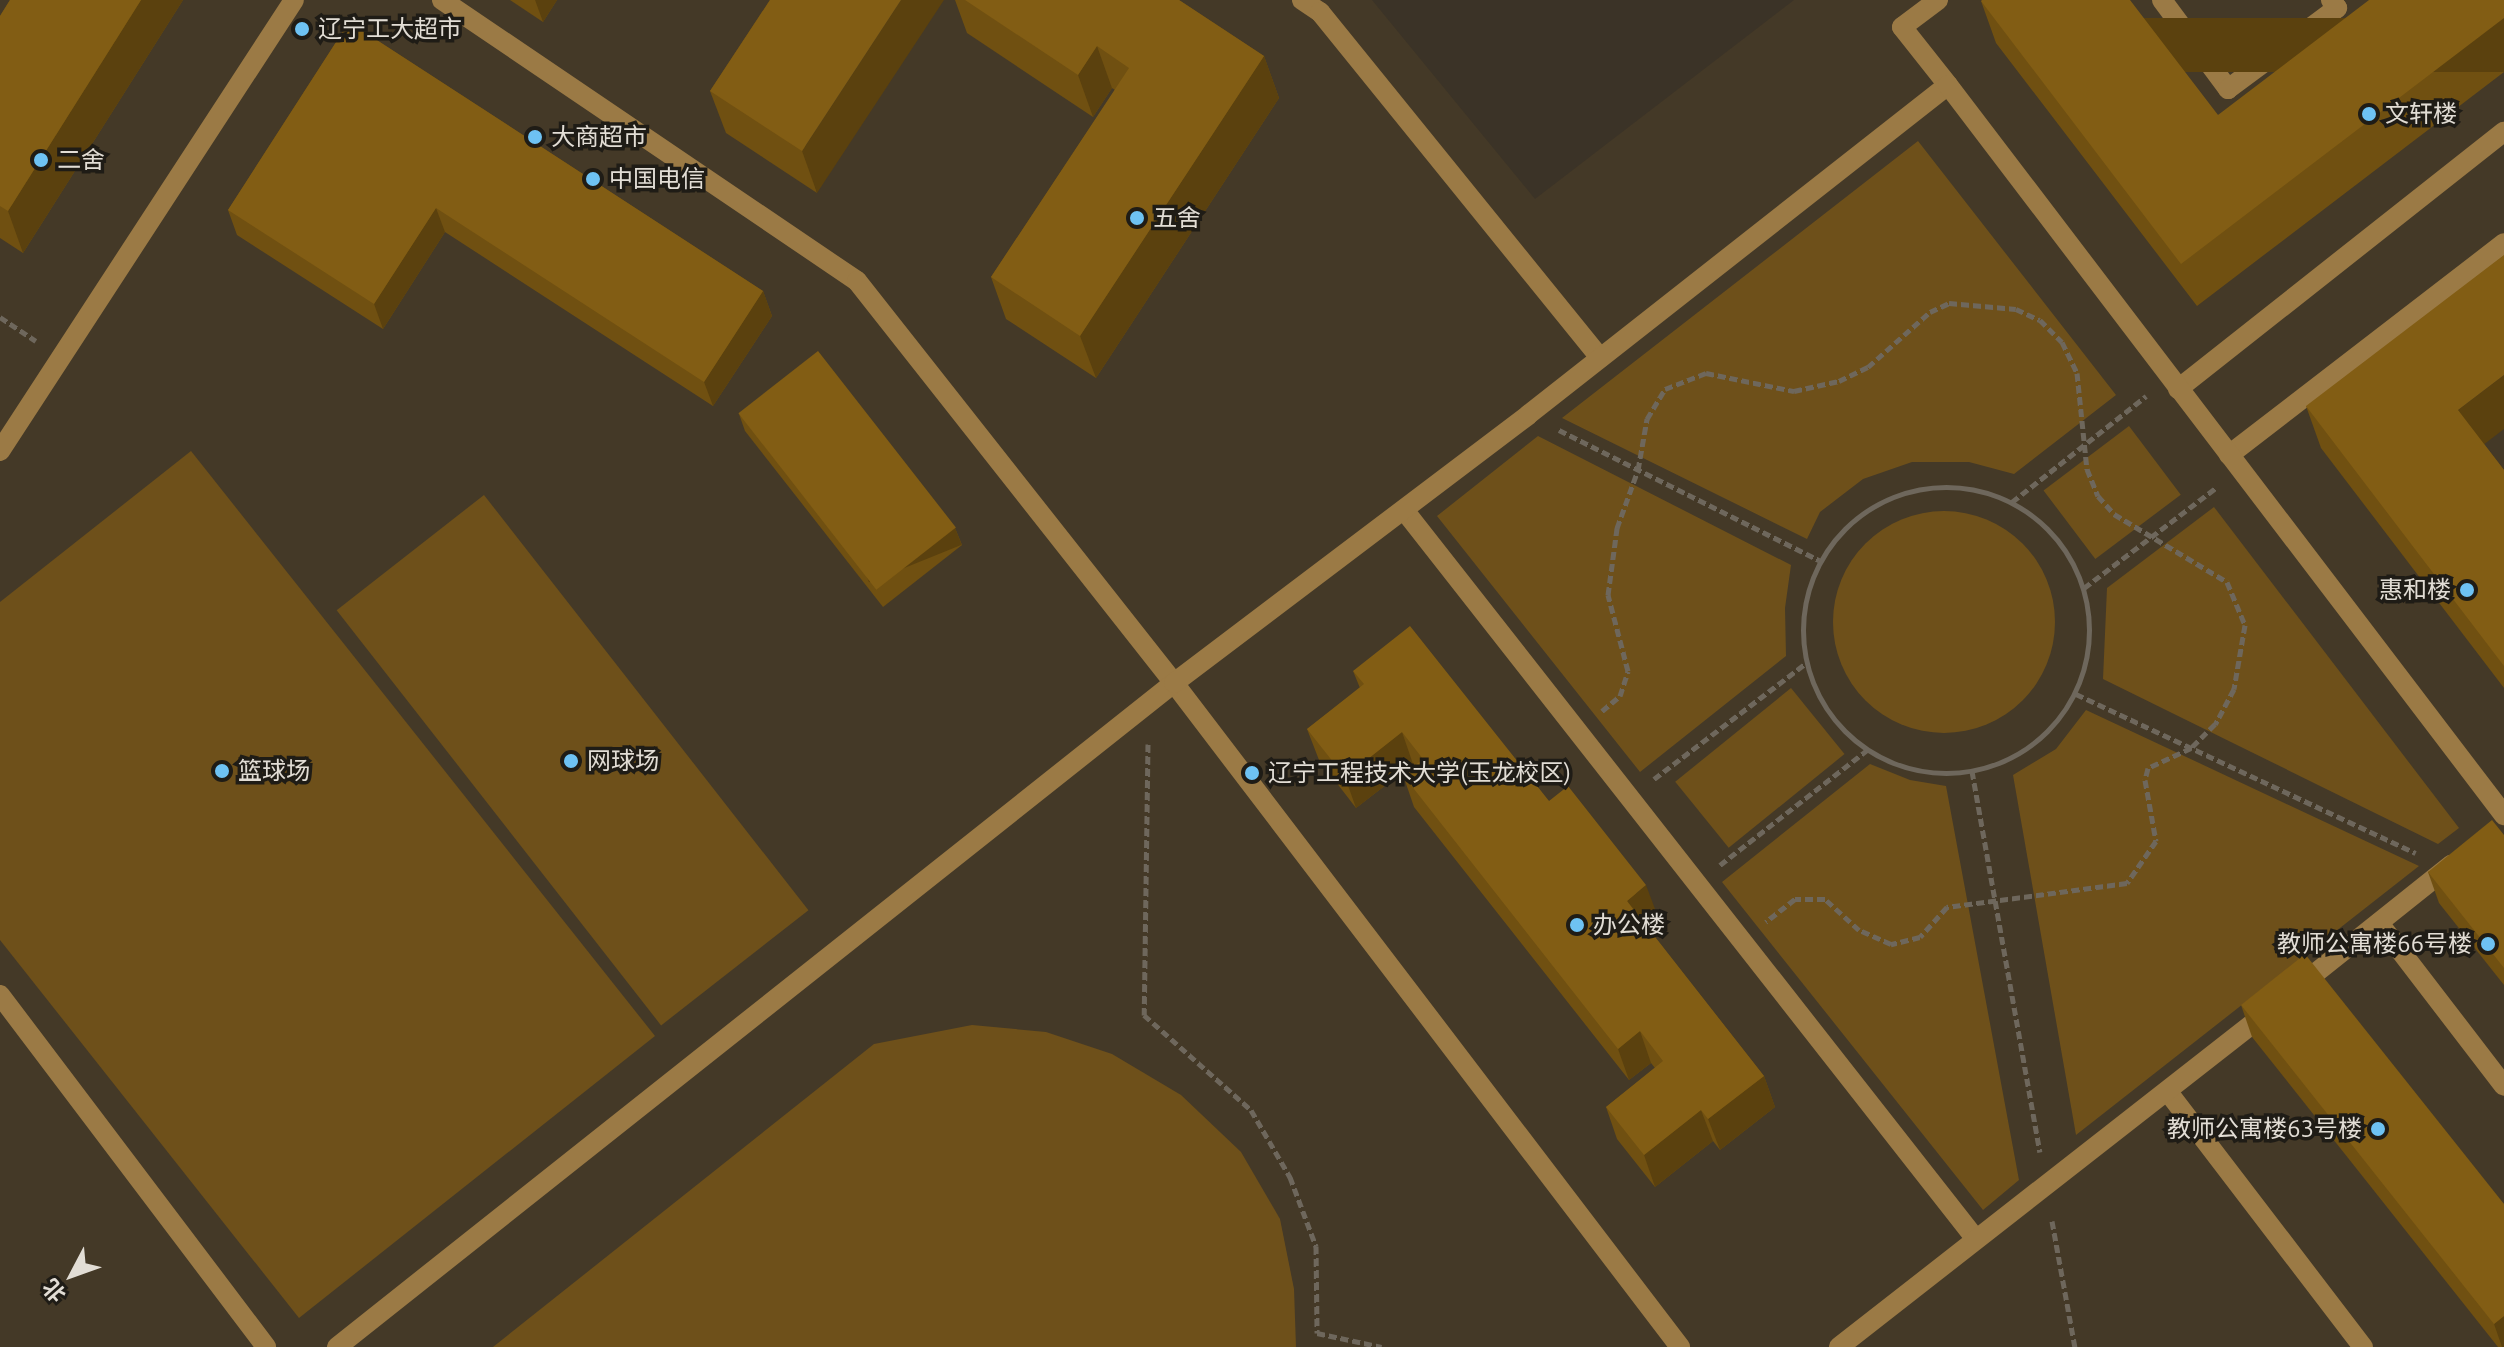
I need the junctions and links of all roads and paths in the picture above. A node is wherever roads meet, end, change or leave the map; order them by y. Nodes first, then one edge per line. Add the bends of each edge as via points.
1 (294, 0) edge
2 (442, 0) edge
3 (1302, 0) edge
4 (1938, 0) edge
5 (2162, 0) edge
6 (2331, 0) edge
7 (1948, 85) junction
8 (2504, 132) edge
9 (2504, 243) edge
10 (0, 317) edge
11 (61, 357) junction
12 (1600, 358) junction
13 (2173, 383) junction
14 (1528, 415) junction
15 (2085, 444) junction
16 (0, 451) edge
17 (2235, 462) junction
18 (1638, 470) junction
19 (2012, 502) junction
20 (1404, 510) junction
21 (2151, 538) junction
22 (1819, 560) junction
23 (2084, 588) junction
24 (1805, 663) junction
25 (1174, 683) junction
26 (2076, 694) junction
27 (1149, 705) junction
28 (1576, 731) junction
29 (2191, 748) junction
30 (1867, 750) junction
31 (1972, 771) junction
32 (1628, 799) junction
33 (2500, 823) edge
34 (2470, 850) edge
35 (2447, 868) junction
36 (1694, 885) junction
37 (1995, 900) junction
38 (2379, 923) junction
39 (1740, 942) junction
40 (0, 995) edge
41 (2504, 1086) edge
42 (2168, 1092) junction
43 (2045, 1184) junction
44 (1975, 1238) junction
45 (266, 1347) edge
46 (337, 1347) edge
47 (1382, 1347) edge
48 (1680, 1347) edge
49 (1839, 1347) edge
50 (2075, 1347) edge
51 (2363, 1347) edge

1 - 11 street
2 - 25 street via 857,281
3 - 12 street via 1320,12
4 - 7 street via 1902,27
5 - 6 street via 2228,89 2337,8
7 - 12 street
7 - 13 street
8 - 13 street
9 - 17 street
10 - 11 path
11 - 16 street
12 - 14 street
13 - 15 path
13 - 17 street
14 - 18 path
14 - 20 street
15 - 18 path via 2077,373 2062,342 2040,320 2016,309 1949,303 1930,312 1868,367 1839,381 1794,391 1706,373 1681,379 1653,403
15 - 19 path
15 - 21 path via 2098,496
17 - 21 path
17 - 33 street
18 - 22 path
18 - 28 path via 1617,528 1608,595 1627,679 1620,696
19 - 22 path via 1969,487 1920,488 1873,505 1835,536
19 - 23 path via 2048,529
20 - 25 street
20 - 28 street
21 - 23 path
21 - 29 path via 2227,582 2245,625 2234,689 2215,724
22 - 24 path via 1801,628
23 - 26 path via 2087,655
24 - 30 path via 1835,721
24 - 32 path
25 - 27 street
25 - 48 street
26 - 29 path
26 - 31 path via 2046,734 2008,760
27 - 46 street
27 - 47 path via 1144,1015 1251,1110 1290,1177 1316,1246 1317,1333
28 - 32 street
29 - 35 path
29 - 37 path via 2155,762 2146,773 2156,841 2134,878 2118,885
30 - 31 path via 1919,771
30 - 36 path
31 - 37 path
32 - 36 street
34 - 35 street
35 - 38 street
36 - 39 street
37 - 39 path via 1947,907 1920,937 1891,944 1859,930 1837,905 1804,897
37 - 43 path
38 - 41 street
38 - 42 street
39 - 44 street
40 - 45 street
42 - 43 street
42 - 51 street
43 - 44 street
43 - 50 path
44 - 49 street

